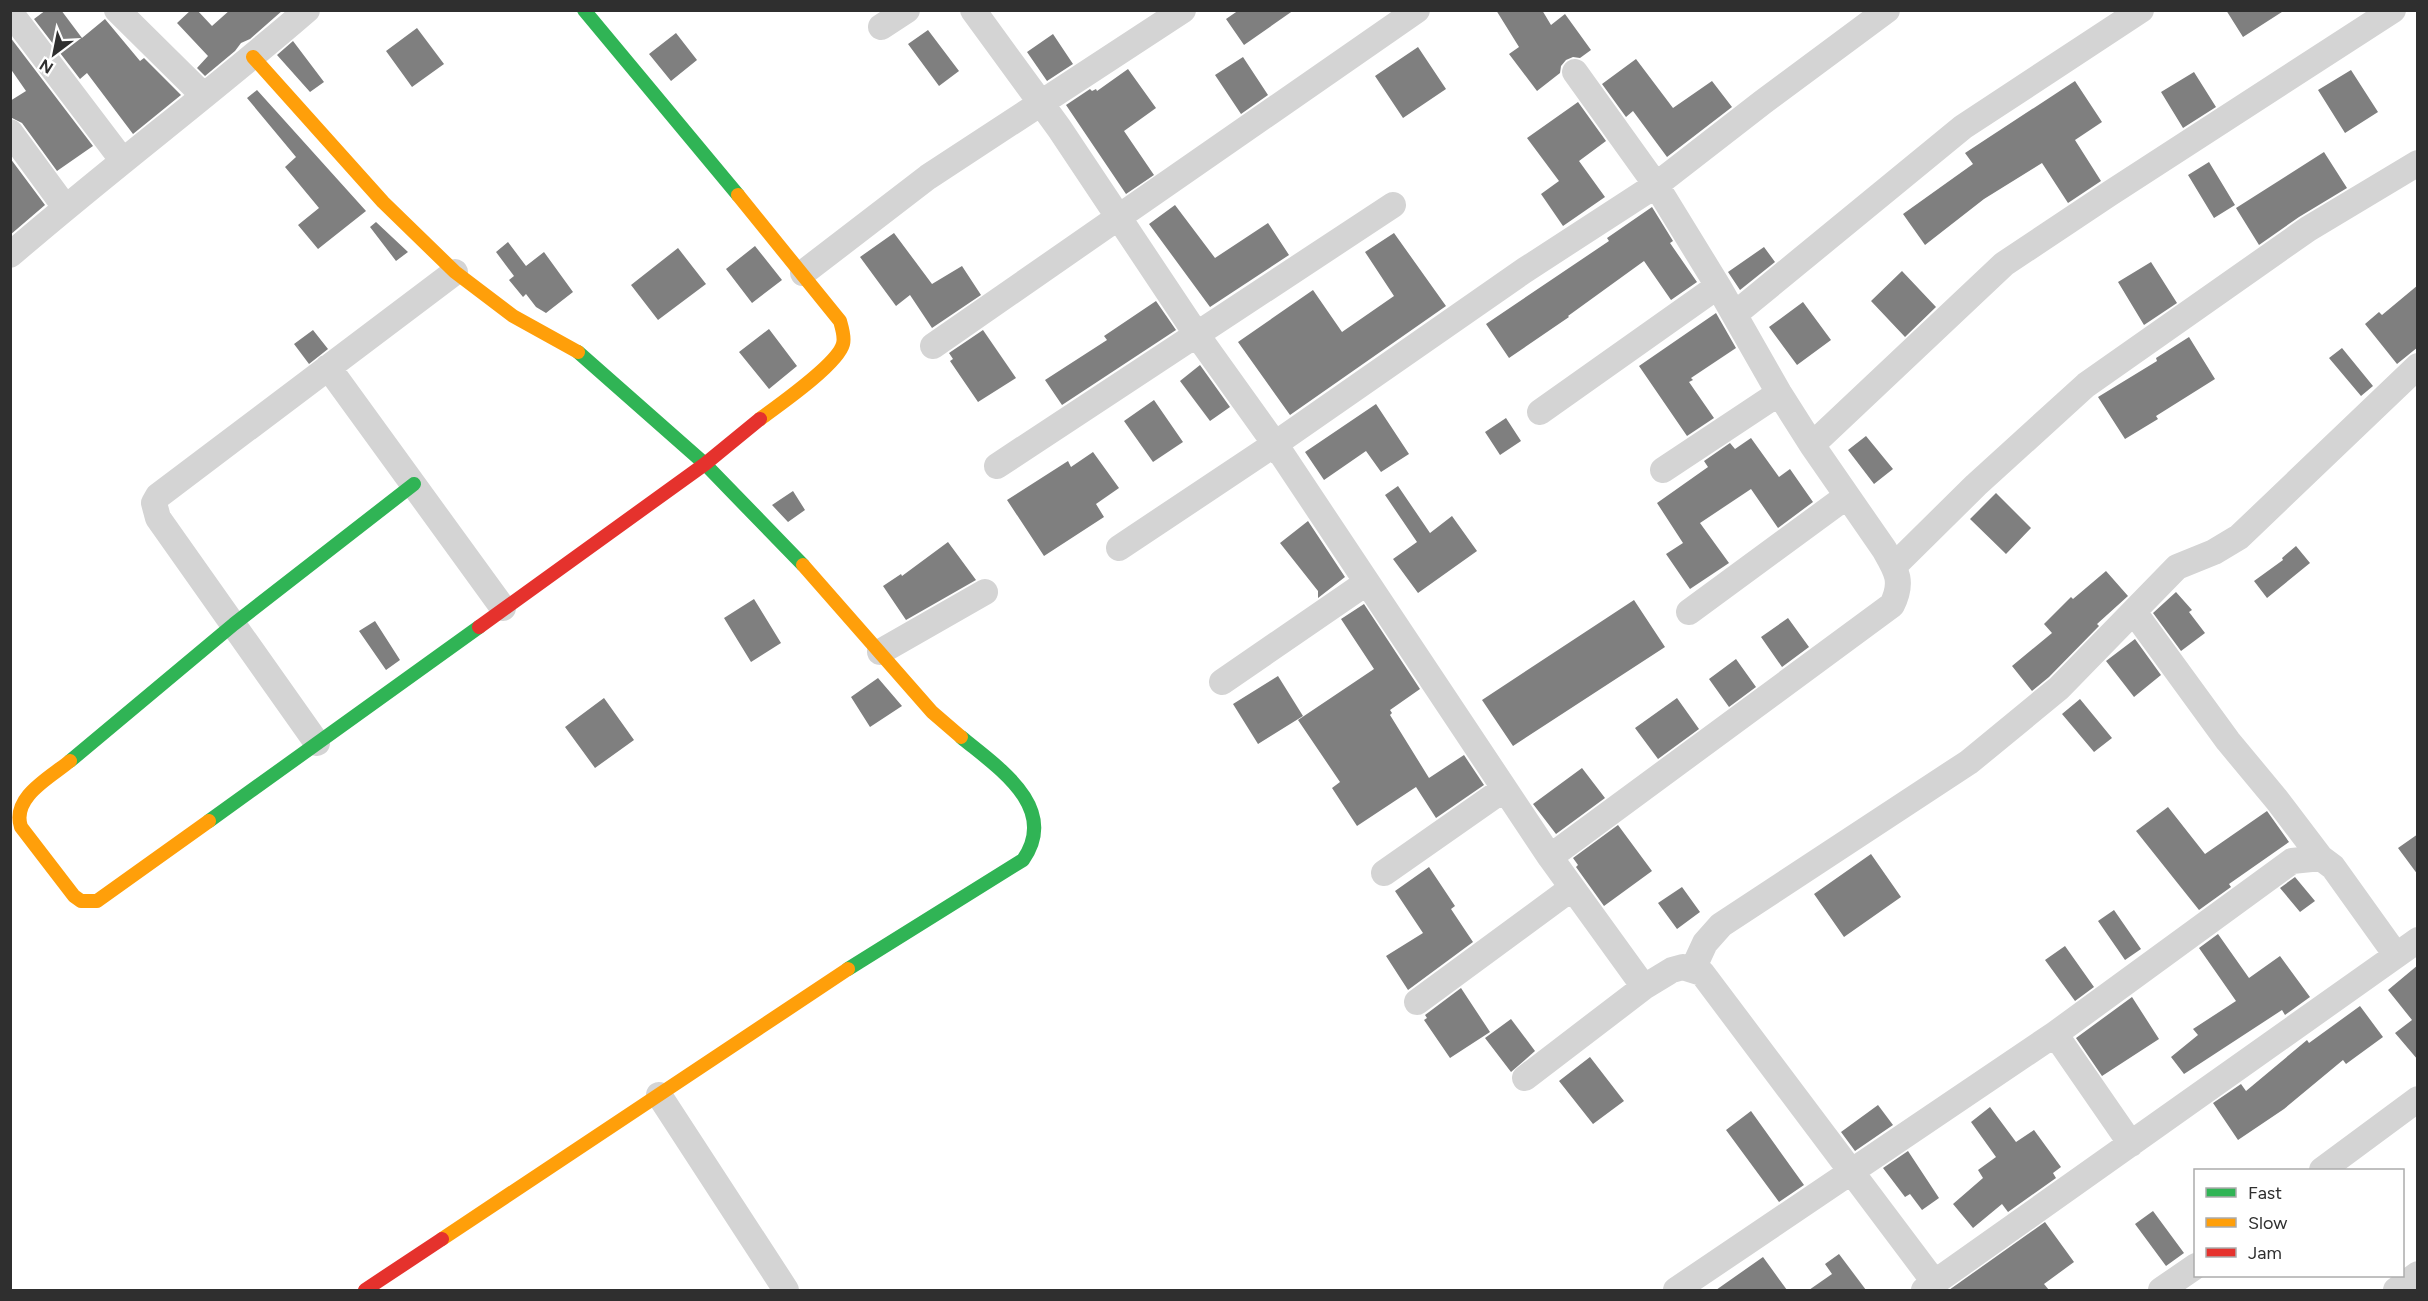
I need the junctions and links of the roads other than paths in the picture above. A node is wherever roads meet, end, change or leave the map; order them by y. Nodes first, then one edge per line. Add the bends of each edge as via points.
1 (307, 10) edge
2 (584, 10) edge
3 (907, 10) edge
4 (973, 10) edge
5 (1183, 10) edge
6 (1417, 10) edge
7 (1887, 10) edge
8 (2141, 10) edge
9 (2393, 10) edge
10 (11, 12) edge
11 (132, 16) edge
12 (881, 27) dead end
13 (252, 57) junction
14 (1575, 72) dead end
15 (203, 95) junction
16 (1040, 103) junction
17 (10, 132) edge
18 (123, 161) junction
19 (2418, 163) edge
20 (1656, 185) junction
21 (1393, 205) dead end
22 (65, 207) junction
23 (1119, 215) junction
24 (10, 255) edge
25 (454, 272) junction
26 (803, 273) junction
27 (1718, 286) junction
28 (1735, 314) junction
29 (1197, 335) junction
30 (933, 346) dead end
31 (2418, 366) edge
32 (328, 368) junction
33 (1779, 393) junction
34 (1540, 412) dead end
35 (1275, 444) junction
36 (1812, 446) junction
37 (705, 464) junction
38 (996, 466) dead end
39 (1663, 470) dead end
40 (414, 484) junction
41 (1847, 496) junction
42 (1119, 548) dead end
43 (1894, 566) junction
44 (1366, 583) junction
45 (985, 592) dead end
46 (503, 608) junction
47 (1689, 612) dead end
48 (2134, 612) junction
49 (234, 624) junction
50 (880, 652) junction
51 (1222, 682) dead end
52 (316, 743) junction
53 (1504, 789) junction
54 (1550, 857) junction
55 (2321, 858) junction
56 (1384, 873) dead end
57 (1572, 888) junction
58 (2409, 953) edge
59 (1693, 969) junction
60 (1644, 987) junction
61 (1417, 1002) dead end
62 (2055, 1034) junction
63 (1525, 1078) dead end
64 (659, 1095) junction
65 (2418, 1099) edge
66 (2131, 1144) junction
67 (2323, 1169) edge
68 (1853, 1172) junction
69 (2194, 1267) edge
70 (2418, 1274) edge
71 (1929, 1287) edge
72 (365, 1290) edge
73 (786, 1290) edge
74 (1676, 1290) edge
75 (2161, 1290) edge
76 (2396, 1290) edge

1 - 13 street
2 - 26 street
3 - 12 street
4 - 16 street
5 - 16 street
6 - 23 street
7 - 20 street
8 - 28 street via 1963,127
9 - 36 street via 2004,264
10 - 18 street
11 - 15 street
13 - 15 street
13 - 25 street via 383,202
14 - 20 street
15 - 18 street
16 - 23 street
16 - 26 street via 928,177
17 - 22 street
18 - 22 street
19 - 43 street via 2308,229 2086,385
20 - 27 street
20 - 35 street via 1525,270
21 - 29 street
22 - 24 street
23 - 29 street
23 - 30 street
25 - 32 street
25 - 37 street via 513,316 579,353
26 - 37 street via 840,321 843,346 833,361
27 - 28 street
27 - 34 street
28 - 33 street
29 - 35 street
29 - 38 street
31 - 48 street via 2239,537 2177,567
32 - 40 street
32 - 49 street via 158,496 154,503 158,518
33 - 36 street
33 - 39 street
35 - 42 street
35 - 44 street
36 - 41 street
37 - 46 street
37 - 50 street via 788,548
40 - 46 street
40 - 49 street
41 - 43 street
41 - 47 street
43 - 54 street via 1899,580 1893,605
44 - 51 street
44 - 53 street
45 - 50 street
46 - 52 street
48 - 55 street via 2228,741
48 - 59 street via 2059,688 1969,762 1721,925 1705,943
49 - 52 street
49 - 52 street via 28,796 18,814 21,827 74,896 81,901 97,901
50 - 64 street via 932,712 1013,781 1026,797 1034,815 1035,836 1030,850 1023,860 872,953
53 - 54 street
53 - 56 street
54 - 57 street
55 - 58 street
55 - 62 street via 2292,861
57 - 60 street
57 - 61 street
58 - 66 street
59 - 60 street via 1672,970
59 - 68 street via 1710,981
60 - 63 street
62 - 66 street
62 - 68 street
64 - 72 street
64 - 73 street
65 - 67 street
66 - 71 street
68 - 71 street
68 - 74 street
69 - 75 street
70 - 76 street

